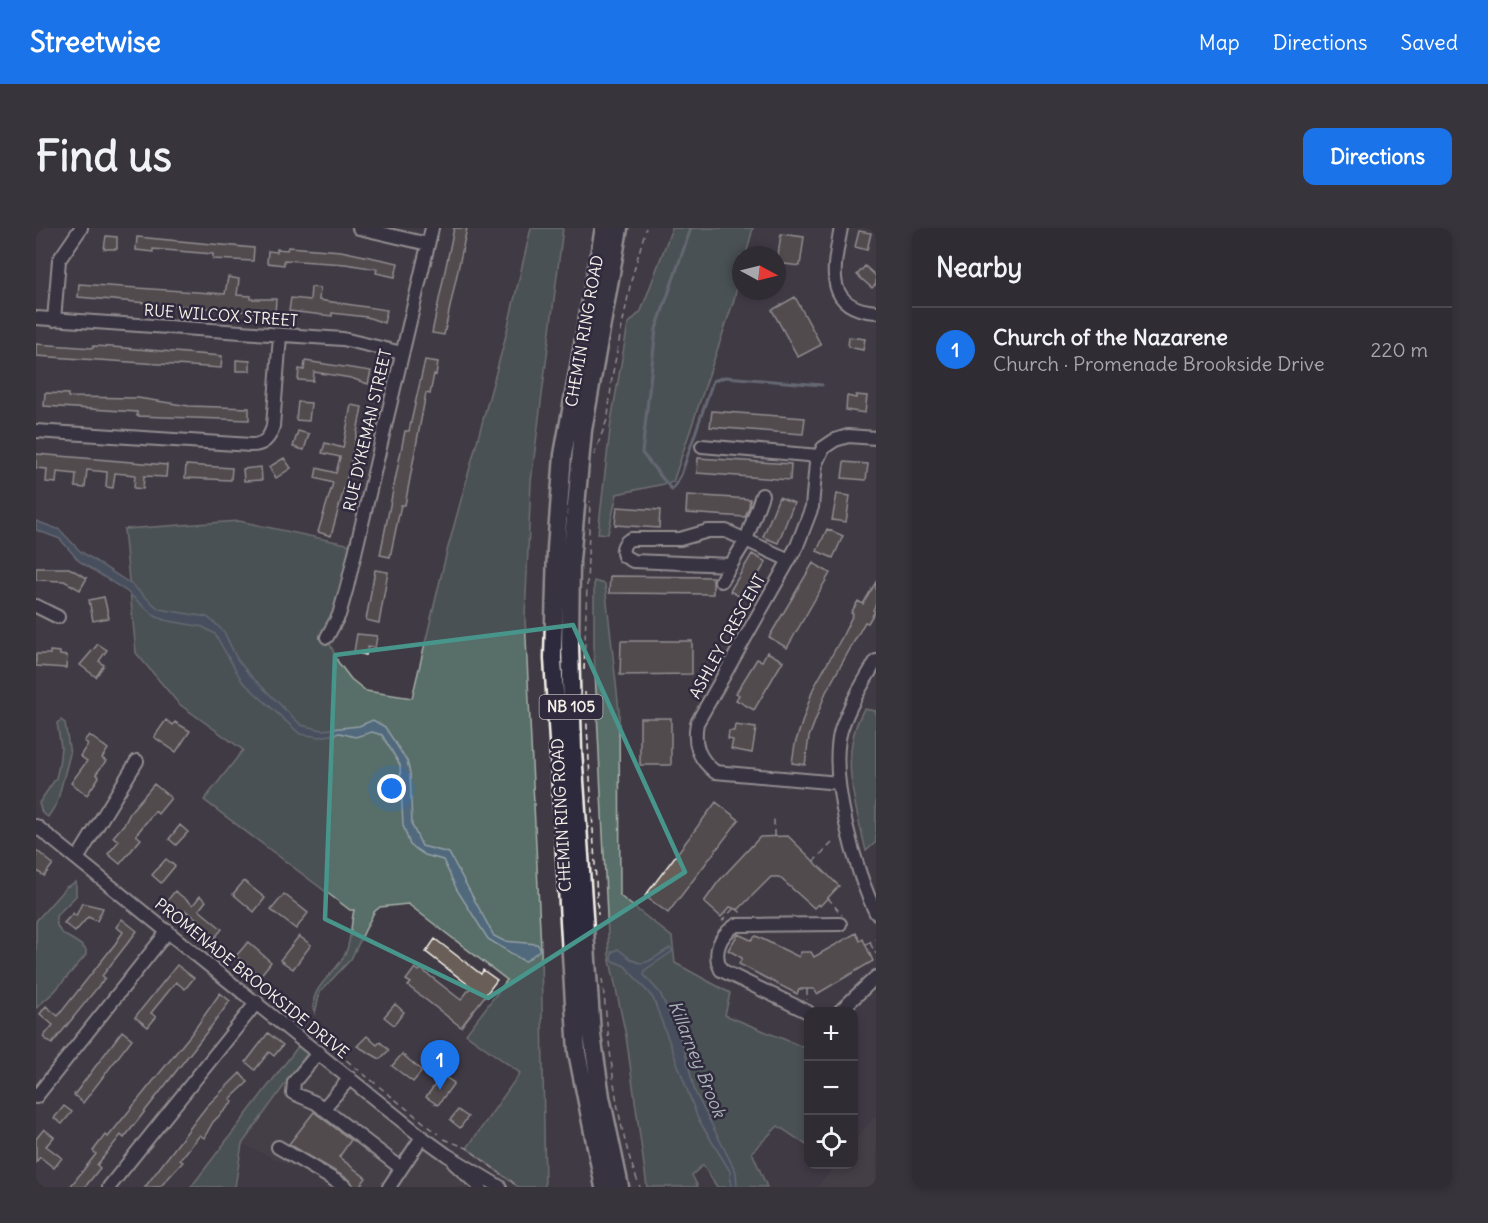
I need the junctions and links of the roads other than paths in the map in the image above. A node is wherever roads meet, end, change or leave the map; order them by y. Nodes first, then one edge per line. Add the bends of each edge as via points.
1 (81, 228) edge
2 (359, 228) edge
3 (432, 228) edge
4 (593, 228) edge
5 (604, 228) edge
6 (619, 228) edge
7 (631, 228) edge
8 (841, 228) edge
9 (428, 244) junction
10 (876, 312) edge
11 (36, 318) edge
12 (54, 320) junction
13 (280, 336) junction
14 (402, 353) junction
15 (570, 406) junction
16 (583, 430) junction
17 (36, 431) edge
18 (876, 438) edge
19 (702, 446) dead end
20 (819, 456) junction
21 (762, 495) dead end
22 (746, 540) junction
23 (789, 560) junction
24 (731, 564) junction
25 (721, 581) dead end
26 (36, 606) edge
27 (58, 617) dead end
28 (327, 637) dead end
29 (876, 661) edge
30 (137, 761) dead end
31 (839, 783) junction
32 (36, 826) edge
33 (76, 859) junction
34 (876, 913) edge
35 (721, 923) dead end
36 (841, 924) road end
37 (736, 925) junction
38 (168, 931) junction
39 (876, 977) edge
40 (257, 1002) junction
41 (843, 1007) edge
42 (804, 1010) edge
43 (319, 1052) junction
44 (350, 1078) junction
45 (36, 1097) edge
46 (323, 1109) junction
47 (422, 1137) junction
48 (278, 1147) dead end
49 (447, 1155) junction
50 (401, 1168) junction
51 (394, 1185) edge
52 (109, 1187) edge
53 (346, 1187) edge
54 (480, 1187) edge
55 (500, 1187) edge
56 (603, 1187) edge
57 (620, 1187) edge

1 - 12 street via 59,260
2 - 9 street
3 - 9 street, RUE DYKEMAN STREET
4 - 15 highway via 577,326
5 - 15 highway, CHEMIN RING ROAD / NB 105
6 - 16 highway, CHEMIN RING ROAD / NB 105
7 - 16 highway
8 - 10 street via 834,266 836,287 843,299 855,307
9 - 14 street, RUE DYKEMAN STREET
11 - 12 street, RUE WILCOX STREET
12 - 13 street, RUE WILCOX STREET
13 - 14 street, RUE WILCOX STREET via 343,339
13 - 17 street via 273,426 261,444
14 - 28 street, RUE DYKEMAN STREET via 339,615
15 - 56 highway, CHEMIN RING ROAD / NB 105 via 556,549 555,708 576,1042
16 - 57 highway, CHEMIN RING ROAD / NB 105 via 570,603 572,741 592,1035
18 - 20 street via 848,436 834,440
19 - 20 street
20 - 23 street, ASHLEY CRESCENT via 812,507
21 - 22 street
22 - 23 street
22 - 24 street
22 - 24 street via 717,530 680,539 631,539 623,550 626,559 633,561
23 - 31 street, ASHLEY CRESCENT via 697,723 696,745 705,764 715,772
24 - 25 street
26 - 27 street
29 - 31 street via 841,732
30 - 33 street
31 - 34 street via 860,876
32 - 33 street, PROMENADE BROOKSIDE DRIVE
33 - 38 street, PROMENADE BROOKSIDE DRIVE
35 - 37 street
36 - 37 street
37 - 42 street via 720,940 717,957 721,970
38 - 40 street, PROMENADE BROOKSIDE DRIVE
38 - 45 street
39 - 41 street
40 - 43 street, PROMENADE BROOKSIDE DRIVE
40 - 52 street
43 - 44 street, PROMENADE BROOKSIDE DRIVE
43 - 46 street via 294,1082 293,1093
44 - 46 street
44 - 47 street, PROMENADE BROOKSIDE DRIVE
46 - 50 street
47 - 49 street, PROMENADE BROOKSIDE DRIVE
47 - 50 street
48 - 53 street
49 - 54 street, PROMENADE BROOKSIDE DRIVE
49 - 55 street, PROMENADE BROOKSIDE DRIVE
50 - 51 street

